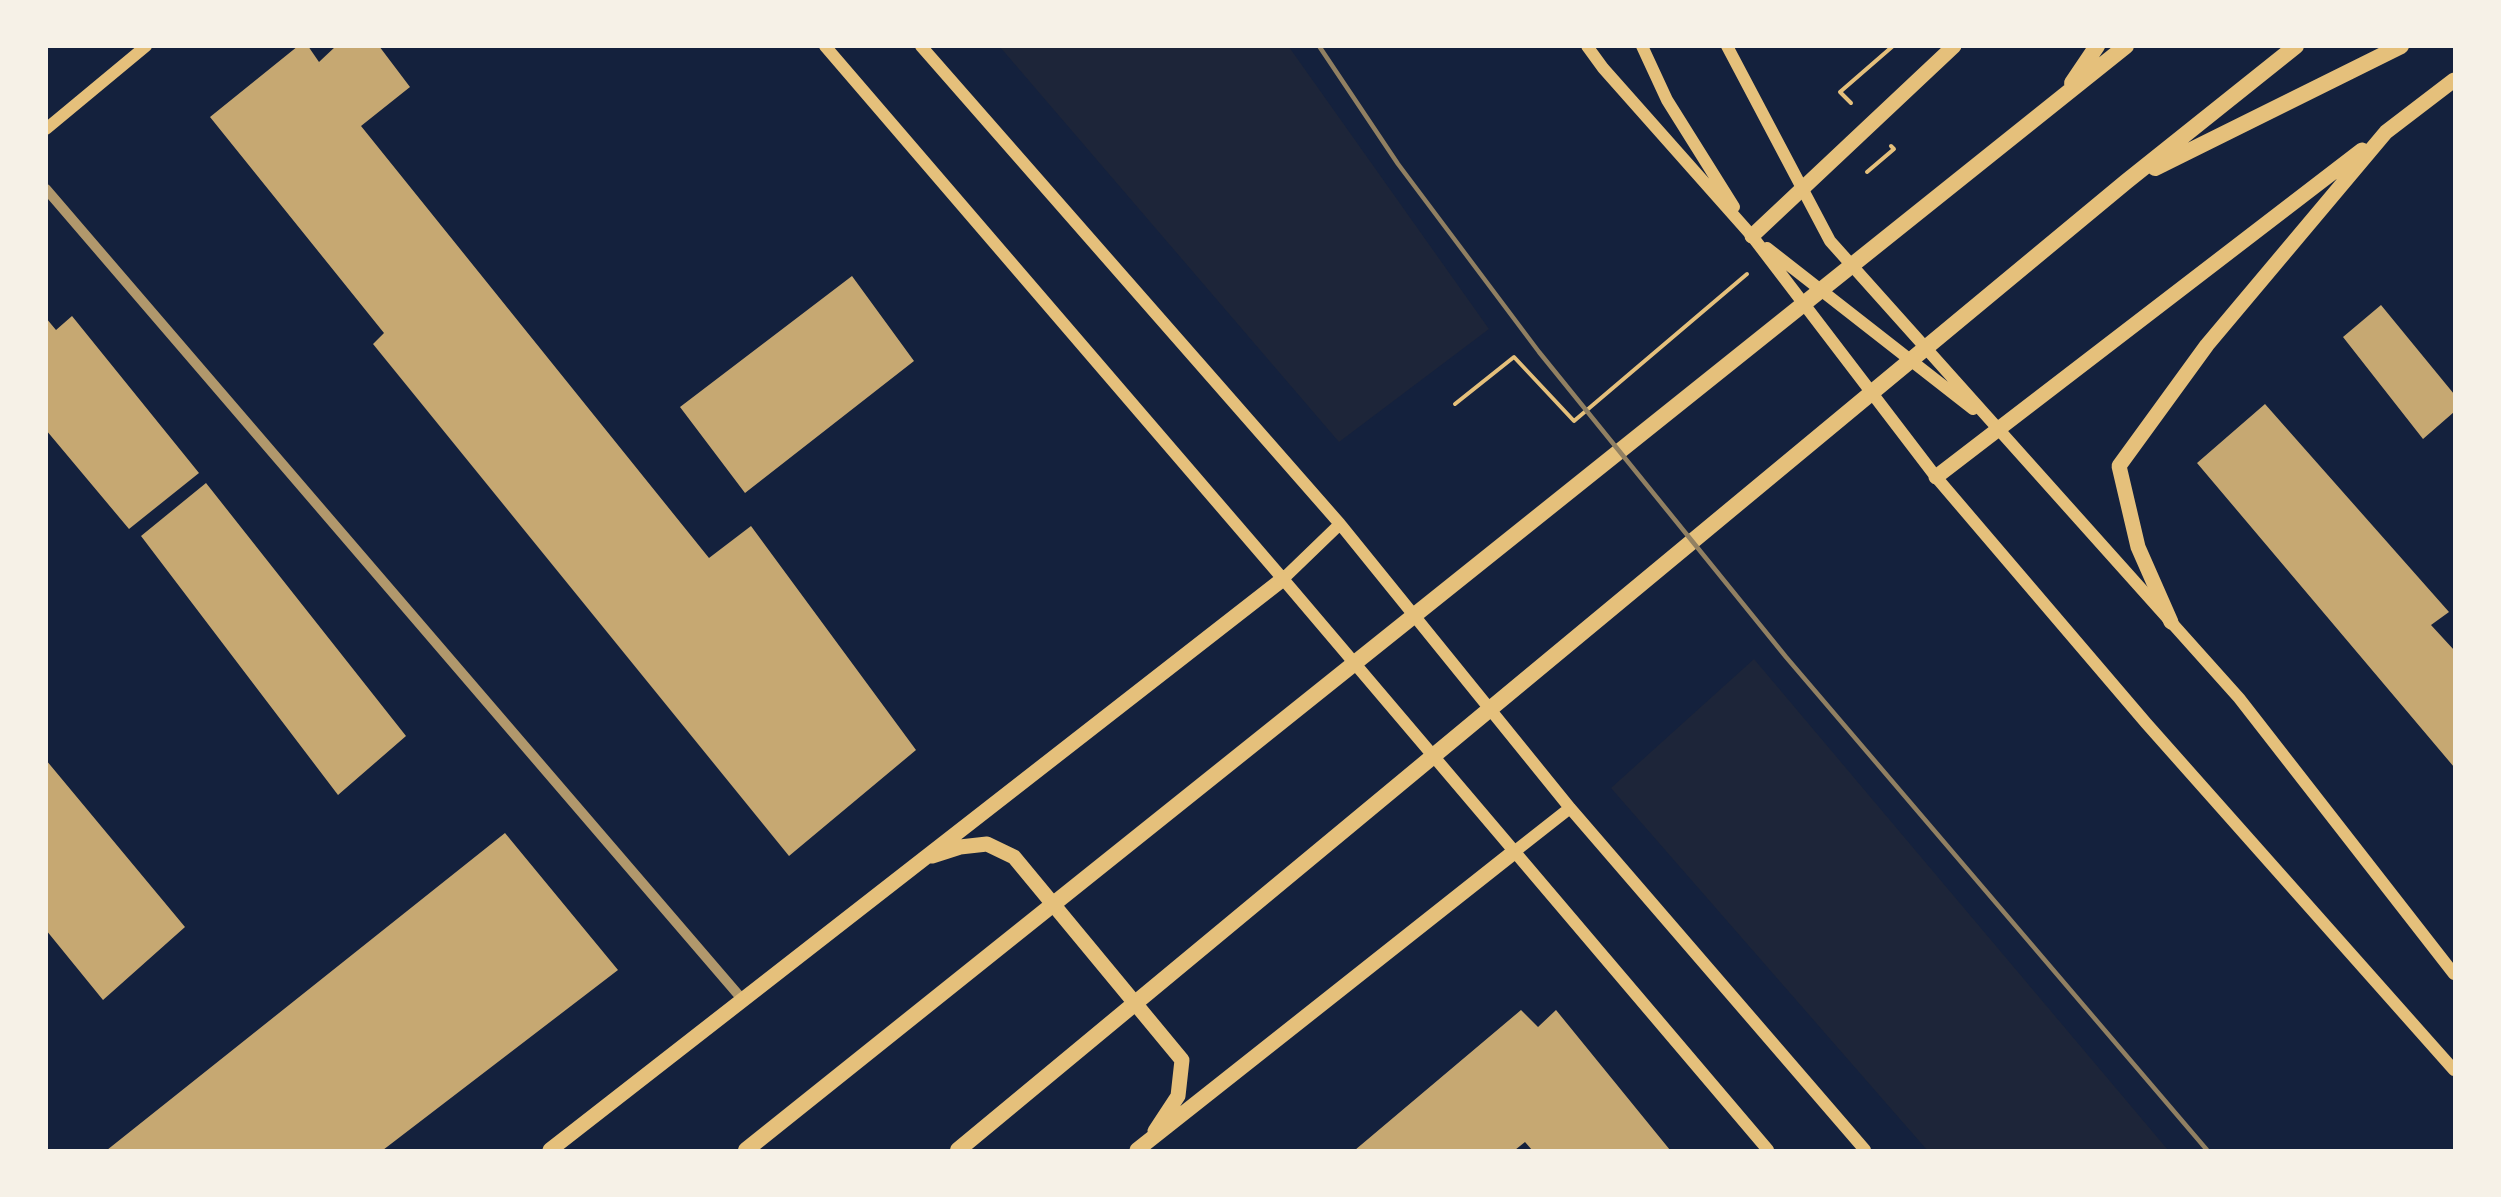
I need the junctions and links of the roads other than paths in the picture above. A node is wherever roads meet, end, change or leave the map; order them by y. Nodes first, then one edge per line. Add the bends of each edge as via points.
1 (146, 46) edge
2 (825, 46) edge
3 (921, 46) edge
4 (1587, 46) edge
5 (1642, 46) edge
6 (1727, 46) edge
7 (1954, 46) edge
8 (2097, 46) edge
9 (2126, 46) edge
10 (2296, 46) edge
11 (2401, 46) edge
12 (2454, 80) edge
13 (2061, 99) junction
14 (46, 129) edge
15 (2386, 132) junction
16 (2127, 181) junction
17 (46, 189) edge
18 (1804, 190) junction
19 (1752, 236) junction
20 (1998, 429) junction
21 (1936, 477) junction
22 (1340, 524) junction
23 (1283, 579) junction
24 (2171, 622) junction
25 (1570, 808) junction
26 (1514, 852) junction
27 (922, 859) junction
28 (2454, 974) edge
29 (742, 999) junction
30 (2454, 1070) edge
31 (1143, 1146) edge
32 (550, 1150) edge
33 (746, 1150) edge
34 (958, 1150) edge
35 (1768, 1150) edge
36 (1864, 1150) edge

1 - 14 main road
2 - 23 main road
3 - 22 main road
4 - 19 main road
5 - 19 main road via 1667,100
6 - 18 main road
7 - 18 main road
8 - 13 highway
9 - 13 highway
10 - 16 highway
11 - 16 highway
12 - 15 main road
13 - 33 highway
15 - 20 main road
15 - 24 main road via 2207,345 2119,466 2138,547
16 - 34 highway
17 - 29 street
18 - 19 main road
18 - 20 main road via 1830,241
19 - 20 main road
19 - 21 main road
20 - 21 main road
20 - 24 main road
21 - 30 main road via 2146,723
22 - 23 main road
22 - 25 main road
23 - 26 main road
23 - 27 main road
24 - 28 main road via 2239,698
25 - 26 main road
25 - 36 main road
26 - 31 main road
26 - 35 main road
27 - 29 main road
27 - 31 main road via 960,847 987,844 1014,857 1182,1060 1178,1096
29 - 32 main road

